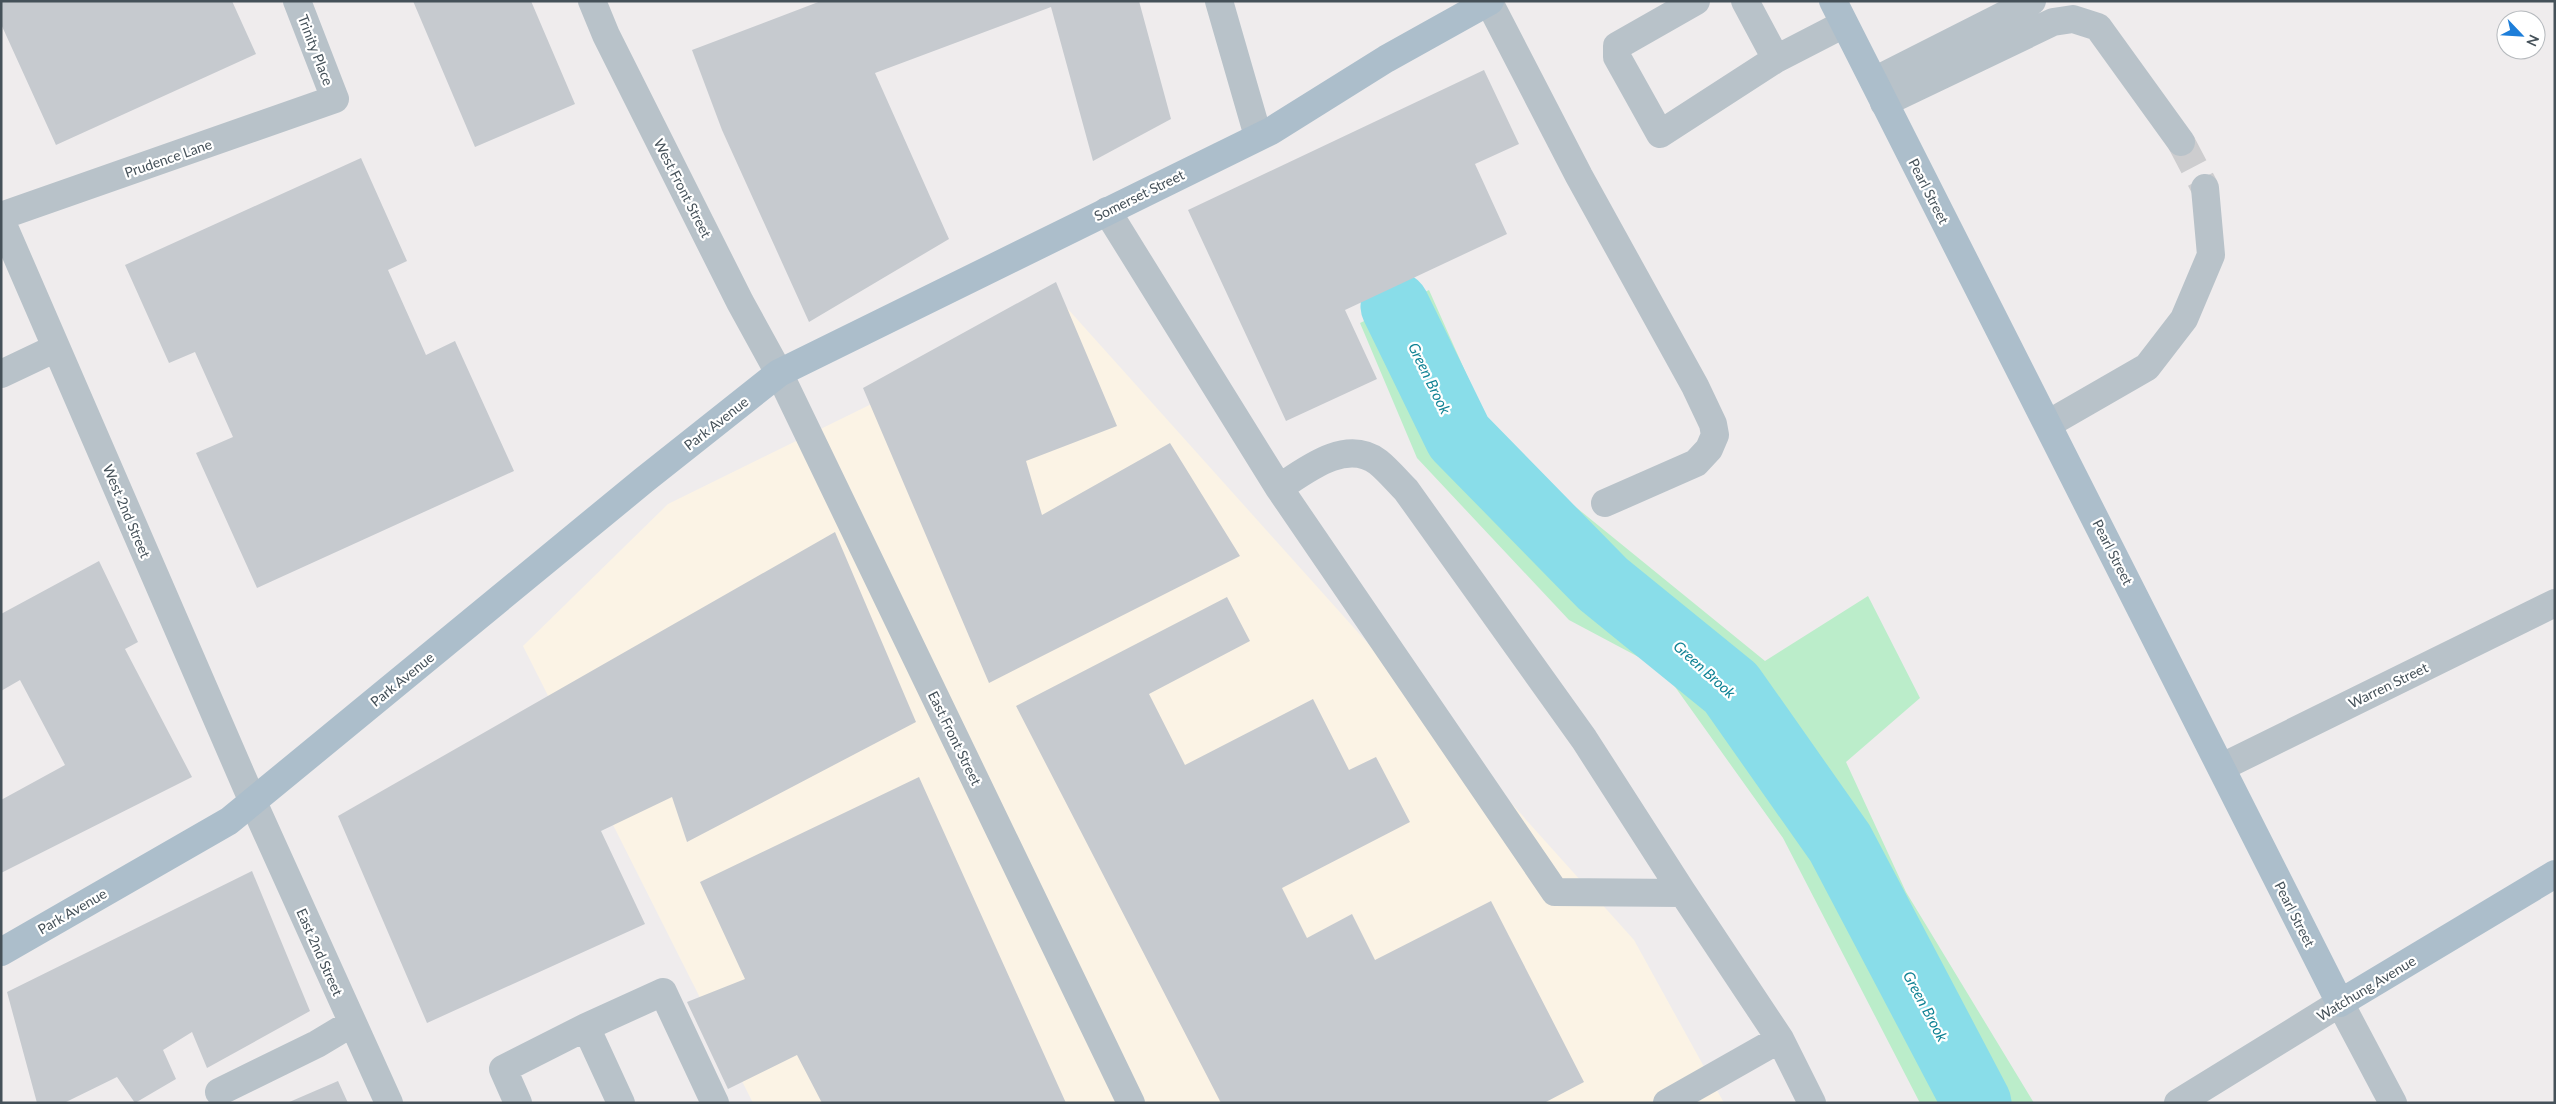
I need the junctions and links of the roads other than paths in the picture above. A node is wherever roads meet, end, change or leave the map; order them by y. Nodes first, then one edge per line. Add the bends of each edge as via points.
1 (297, 1) edge
2 (592, 1) edge
3 (1219, 1) edge
4 (1696, 1) edge
5 (1745, 1) edge
6 (2032, 1) edge
7 (1490, 2) edge
8 (1838, 12) edge
9 (1776, 59) junction
10 (1879, 92) junction
11 (335, 100) joint
12 (1258, 136) junction
13 (2182, 142) tunnel mouth
14 (2205, 188) tunnel mouth
15 (1107, 211) junction
16 (1, 216) edge
17 (1, 220) edge
18 (56, 348) junction
19 (779, 373) junction
20 (1, 374) edge
21 (2048, 424) junction
22 (1279, 488) junction
23 (1605, 504) dead end
24 (2555, 603) edge
25 (2222, 767) junction
26 (253, 802) junction
27 (2555, 874) edge
28 (1683, 893) junction
29 (1, 952) edge
30 (2340, 1003) junction
31 (352, 1023) junction
32 (586, 1027) junction
33 (1780, 1039) junction
34 (219, 1092) dead end
35 (388, 1103) edge
36 (518, 1103) edge
37 (621, 1103) edge
38 (715, 1103) edge
39 (1131, 1103) edge
40 (1667, 1103) edge
41 (1812, 1103) edge
42 (2178, 1103) edge
43 (2393, 1103) edge

1 - 11 street, Trinity Place
2 - 19 street, West Front Street via 722,267
3 - 12 street
4 - 9 street via 1617,46 1617,57 1660,134
5 - 9 street
6 - 10 street
7 - 12 main road, Somerset Street via 1386,59
7 - 23 street via 1579,176 1695,386 1715,435 1709,449 1696,462
8 - 9 street
8 - 10 main road, Pearl Street
10 - 13 street via 2052,22 2073,19 2098,27
10 - 21 main road, Pearl Street
11 - 16 street, Prudence Lane
12 - 15 main road, Somerset Street
14 - 21 street via 2211,255 2184,318 2147,367
15 - 19 main road, Somerset Street
15 - 22 street
17 - 18 street, West 2nd Street
18 - 20 street
18 - 26 street, West 2nd Street
19 - 26 main road, Park Avenue
19 - 39 street, East Front Street
21 - 25 main road, Pearl Street
22 - 28 street via 1555,892
22 - 28 street via 1308,469 1341,454 1358,453 1377,462 1406,490 1584,739
24 - 25 street, Warren Street
25 - 30 main road, Pearl Street
26 - 29 main road, Park Avenue via 229,821
26 - 31 street, East 2nd Street
27 - 30 main road, Watchung Avenue
28 - 33 street
30 - 42 street, Watchung Avenue
30 - 43 street, Pearl Street
31 - 34 street via 317,1044
31 - 35 street, East 2nd Street
32 - 36 street via 503,1069
32 - 37 street
32 - 38 street via 663,992
33 - 40 street
33 - 41 street

